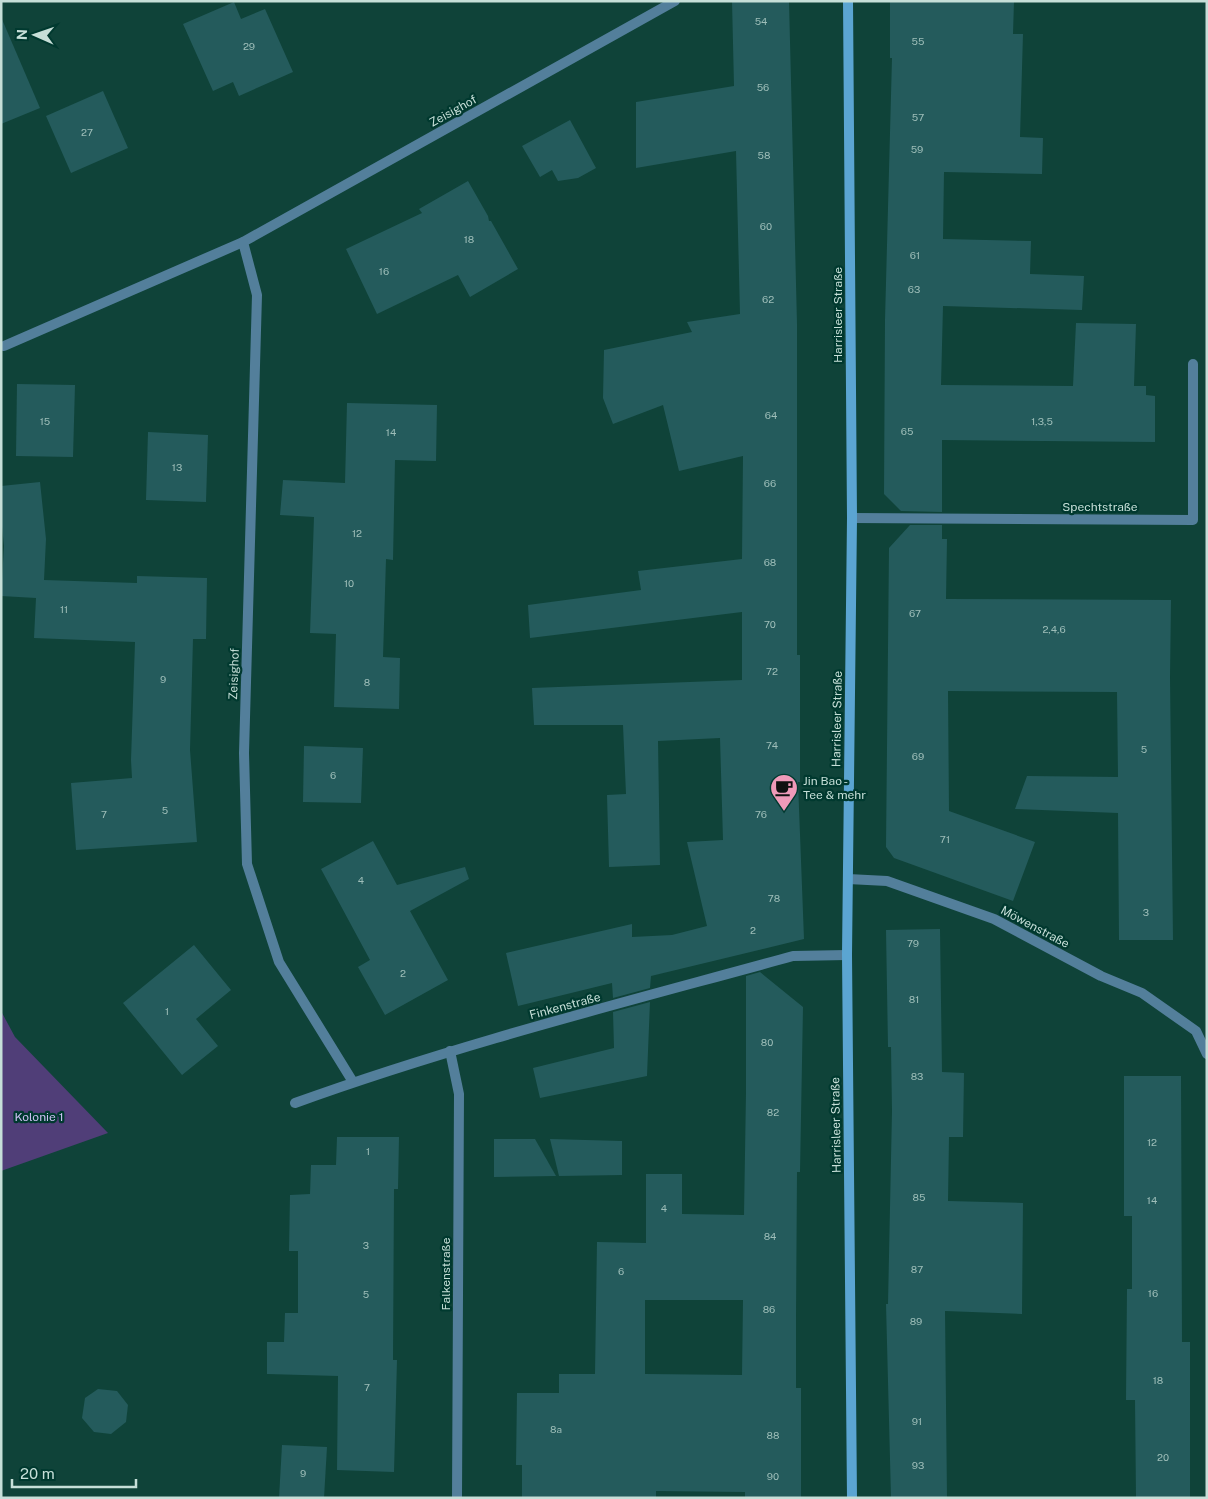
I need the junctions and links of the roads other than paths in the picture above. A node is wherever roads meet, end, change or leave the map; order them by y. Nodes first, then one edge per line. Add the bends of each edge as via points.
1 (675, 1) edge
2 (848, 1) edge
3 (242, 242) junction
4 (4, 346) dead end
5 (1193, 364) dead end
6 (852, 518) junction
7 (848, 880) junction
8 (847, 955) junction
9 (450, 1051) junction
10 (1207, 1054) edge
11 (353, 1082) junction
12 (295, 1103) dead end
13 (457, 1498) edge
14 (852, 1498) edge

1 - 3 street, Zeisighof
2 - 6 main road, Harrisleer Straße
3 - 4 street, Zeisighof
3 - 11 street, Zeisighof via 257,295 244,753 247,864 279,962
5 - 6 street, Spechtstraße via 1193,520
6 - 7 main road, Harrisleer Straße
7 - 8 main road, Harrisleer Straße
7 - 10 street, Möwenstraße via 887,881 994,918 1101,976 1142,993 1196,1031
8 - 9 street, Finkenstraße via 793,956
8 - 14 main road, Harrisleer Straße
9 - 11 street, Finkenstraße
9 - 13 street, Falkenstraße via 459,1094
11 - 12 street, Finkenstraße

